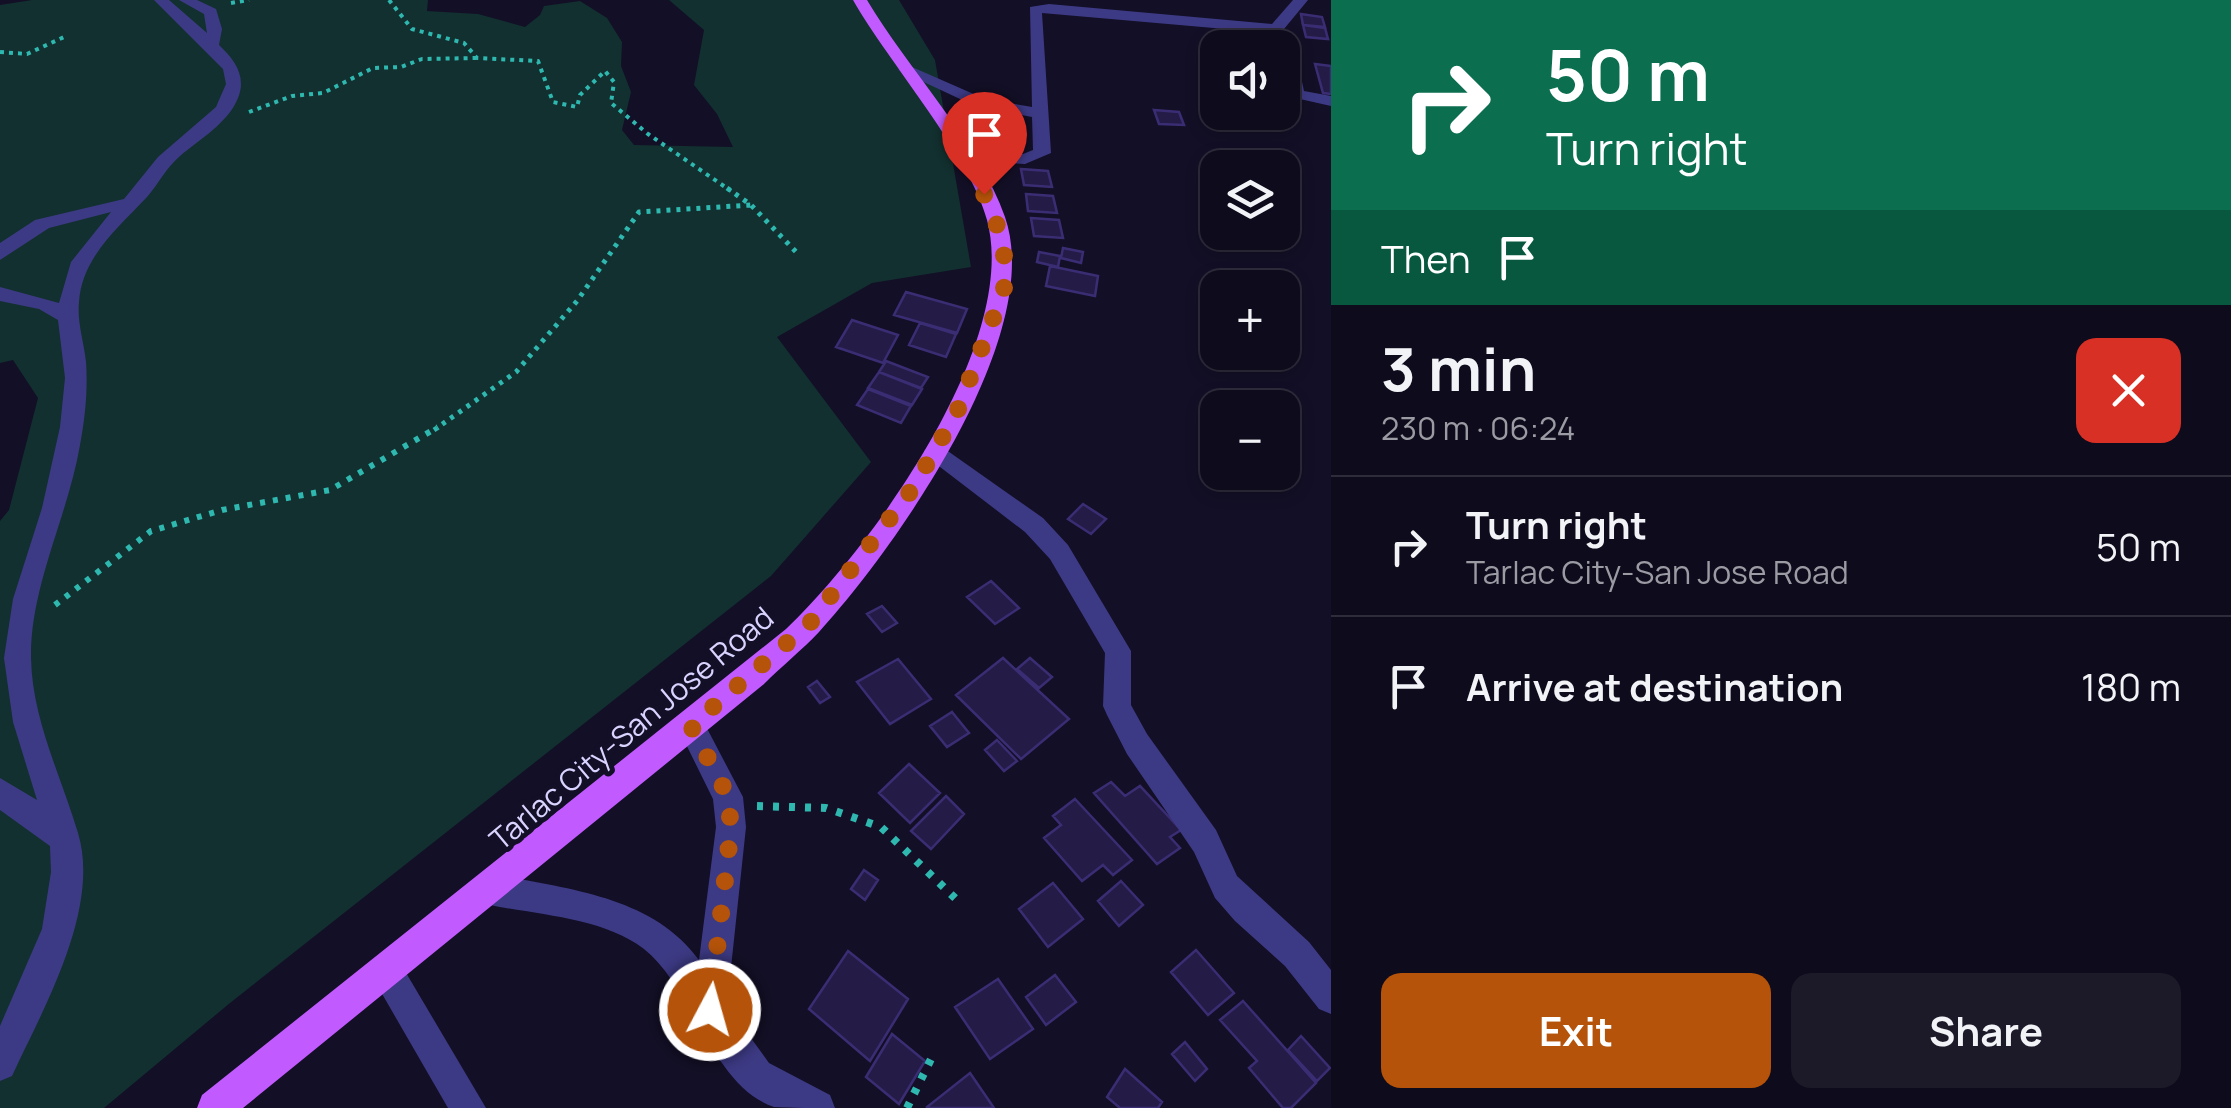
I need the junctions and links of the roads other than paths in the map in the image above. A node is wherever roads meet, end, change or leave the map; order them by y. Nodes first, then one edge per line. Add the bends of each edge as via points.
1 (860, 0) edge
2 (1300, 0) edge
3 (175, 3) edge
4 (1276, 29) junction
5 (906, 70) junction
6 (1331, 100) edge
7 (1040, 113) junction
8 (961, 155) junction
9 (129, 204) junction
10 (0, 254) edge
11 (0, 294) edge
12 (68, 316) junction
13 (935, 451) junction
14 (19, 634) junction
15 (0, 679) edge
16 (691, 726) junction
17 (0, 792) edge
18 (65, 838) junction
19 (490, 889) junction
20 (387, 973) junction
21 (1331, 997) edge
22 (710, 1010) junction
23 (0, 1064) edge
24 (214, 1108) edge
25 (468, 1108) edge
26 (818, 1108) edge

1 - 5 main road, Tarlac City-San Jose Road
2 - 4 street
3 - 9 street via 229,64 232,86 200,134 161,164
4 - 6 street via 1285,41 1296,94
4 - 7 street via 1038,9 1033,12
5 - 7 street via 981,103
5 - 8 main road, Tarlac City-San Jose Road
7 - 8 street via 1042,153 1036,158
8 - 13 main road, Tarlac City-San Jose Road via 996,218 1004,290 974,374
9 - 10 street via 44,223
9 - 12 street via 82,258
11 - 12 street
12 - 14 street via 75,365 71,417 59,491
13 - 16 main road, Tarlac City-San Jose Road via 810,623
13 - 21 street via 1034,525 1059,552 1118,652 1118,706 1137,744 1205,841 1226,887 1297,954
14 - 15 street
14 - 18 street via 23,707
16 - 19 main road, Tarlac City-San Jose Road
16 - 22 street via 728,796 729,866
17 - 18 street
18 - 23 street via 63,914
19 - 20 main road, Tarlac City-San Jose Road
19 - 22 street via 624,920 650,934 696,983
20 - 24 main road, Tarlac City-San Jose Road
20 - 25 street
22 - 26 street via 758,1076

